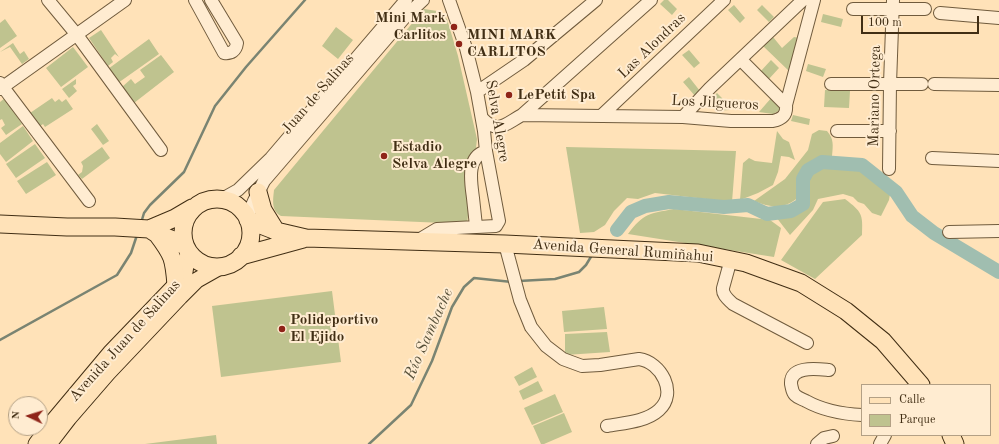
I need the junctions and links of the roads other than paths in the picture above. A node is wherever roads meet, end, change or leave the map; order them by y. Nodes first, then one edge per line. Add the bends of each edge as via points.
1 (48, 0) edge
2 (125, 0) edge
3 (195, 0) edge
4 (211, 0) edge
5 (406, 0) edge
6 (423, 0) edge
7 (596, 0) edge
8 (651, 0) edge
9 (724, 0) edge
10 (803, 0) edge
11 (814, 0) edge
12 (448, 3) edge
13 (893, 5) edge
14 (853, 9) dead end
15 (924, 10) dead end
16 (940, 13) dead end
17 (999, 18) edge
18 (77, 35) junction
19 (741, 60) junction
20 (831, 84) dead end
21 (890, 84) junction
22 (999, 85) edge
23 (1, 86) edge
24 (477, 92) junction
25 (786, 105) junction
26 (522, 115) junction
27 (602, 115) junction
28 (683, 117) junction
29 (482, 118) junction
30 (837, 131) dead end
31 (890, 131) junction
32 (161, 150) dead end
33 (486, 151) junction
34 (932, 158) dead end
35 (999, 161) edge
36 (890, 169) dead end
37 (258, 192) junction
38 (222, 199) junction
39 (89, 201) dead end
40 (195, 206) junction
41 (248, 218) junction
42 (0, 224) edge
43 (476, 226) junction
44 (150, 231) junction
45 (276, 231) junction
46 (999, 231) edge
47 (949, 232) dead end
48 (306, 238) junction
49 (417, 241) junction
50 (505, 244) junction
51 (186, 249) junction
52 (242, 256) junction
53 (731, 259) junction
54 (220, 267) junction
55 (176, 285) junction
56 (807, 343) dead end
57 (829, 370) dead end
58 (920, 384) edge
59 (861, 415) edge
60 (607, 426) dead end
61 (833, 436) dead end
62 (36, 444) edge
63 (49, 444) edge
64 (817, 444) edge

1 - 18 street
2 - 18 street
3 - 4 street via 224,53 229,53 235,50 237,43
5 - 38 street, Juan de Salinas via 271,158 238,190
6 - 37 street, Juan de Salinas via 405,17 278,164
7 - 24 street via 524,60
8 - 26 street
9 - 27 street, Las Alondras
10 - 19 street
11 - 25 street, Los Jilgueros
12 - 24 street, Selva Alegre via 466,48
13 - 14 street
13 - 15 street
13 - 21 street, Mariano Ortega
16 - 17 street
18 - 23 street
18 - 32 street
19 - 25 street
19 - 28 street
20 - 21 street
21 - 22 street
21 - 31 street, Mariano Ortega
23 - 39 street
24 - 29 street, Selva Alegre
25 - 28 street, Los Jilgueros via 787,111 784,116 773,121
26 - 27 street, Los Jilgueros
26 - 29 street via 498,127 491,126
27 - 28 street, Los Jilgueros
29 - 33 street, Selva Alegre
30 - 31 street
31 - 36 street, Mariano Ortega
33 - 43 street via 477,156 470,173
33 - 43 street, Selva Alegre via 499,221 496,226
34 - 35 street
37 - 41 street, Juan de Salinas
37 - 45 highway via 263,210
38 - 40 highway via 208,199
38 - 41 highway via 238,206
40 - 44 highway
40 - 51 highway via 183,224 182,237
41 - 45 highway, Avenida General Rumiñahui
41 - 52 highway via 250,241
42 - 44 highway via 115,227
43 - 49 street via 437,229
44 - 51 highway via 171,238
44 - 55 highway via 172,257
45 - 48 highway, Avenida General Rumiñahui
46 - 47 street
48 - 49 highway, Avenida General Rumiñahui
48 - 52 highway, Avenida General Rumiñahui
49 - 50 highway, Avenida General Rumiñahui
50 - 53 highway, Avenida General Rumiñahui via 698,253
50 - 60 street via 520,300 531,327 546,346 563,359 582,366 645,360 663,376 667,391 660,410 649,417
51 - 54 highway via 203,265
51 - 55 main road, Avenida Juan de Salinas via 185,272
52 - 54 highway via 232,264
53 - 56 street via 723,288 726,298
53 - 58 highway, Avenida General Rumiñahui via 801,283 846,311 883,342
54 - 63 main road, Avenida Juan de Salinas via 197,280 180,297 108,373
55 - 62 main road, Avenida Juan de Salinas via 110,353
57 - 59 street via 804,369 791,380 792,390 796,396 815,406 835,413
61 - 64 street via 824,438

